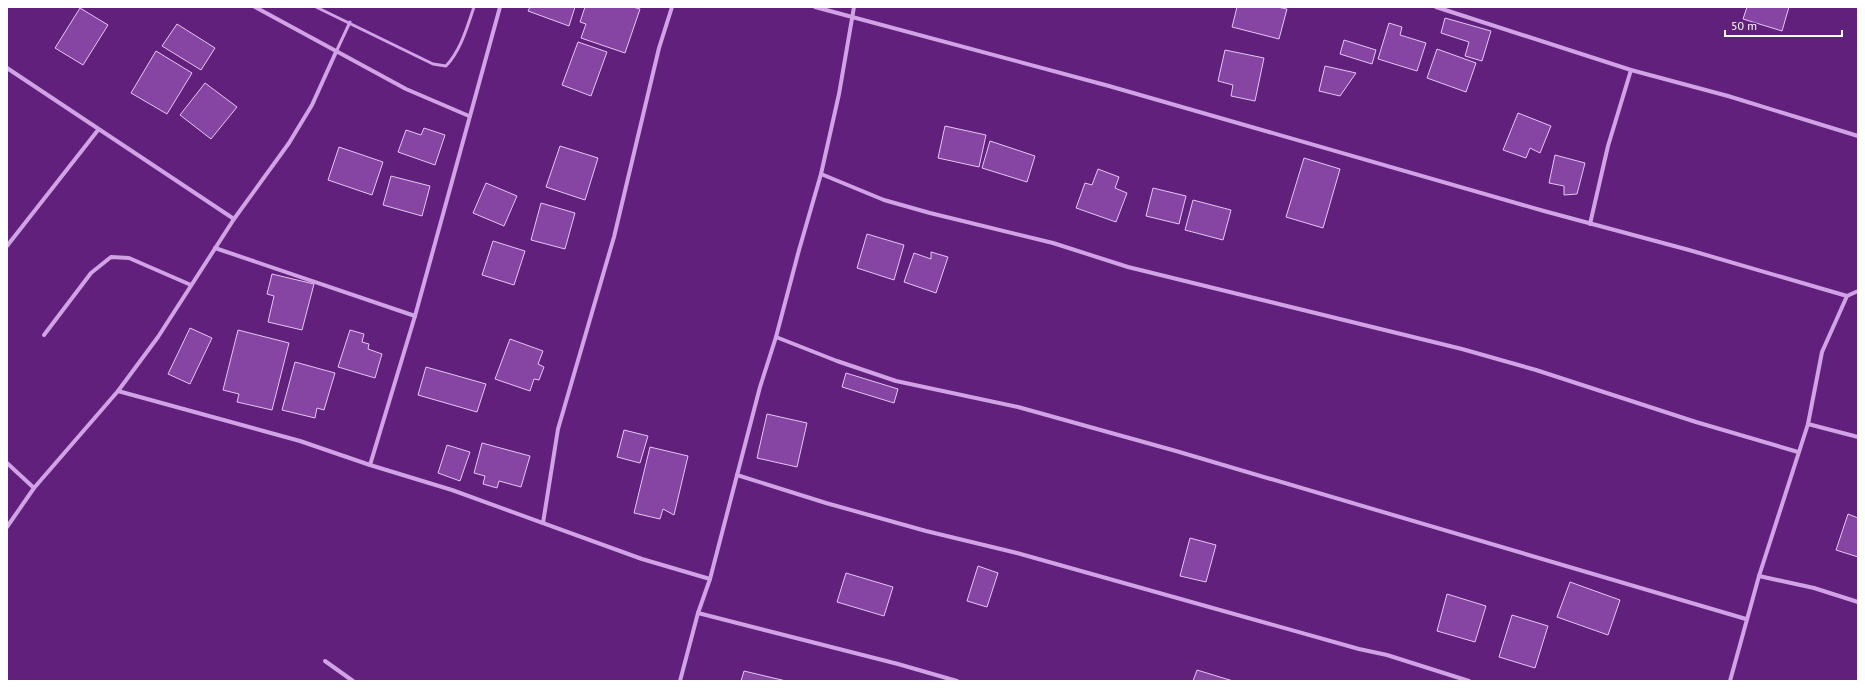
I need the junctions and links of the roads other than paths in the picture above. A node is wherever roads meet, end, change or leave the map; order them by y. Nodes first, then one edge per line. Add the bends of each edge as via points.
1 (255, 7) edge
2 (316, 7) edge
3 (474, 7) edge
4 (500, 7) edge
5 (672, 7) edge
6 (815, 7) edge
7 (854, 7) edge
8 (1436, 7) edge
9 (851, 18) junction
10 (350, 22) junction
11 (336, 52) junction
12 (7, 68) edge
13 (1631, 70) junction
14 (469, 116) junction
15 (98, 130) junction
16 (1858, 136) edge
17 (821, 174) junction
18 (234, 219) junction
19 (1590, 224) junction
20 (7, 246) edge
21 (215, 248) junction
22 (191, 285) junction
23 (1858, 291) edge
24 (1847, 296) junction
25 (414, 316) junction
26 (44, 336) dead end
27 (776, 337) junction
28 (118, 391) junction
29 (1808, 424) junction
30 (1858, 437) edge
31 (1798, 452) junction
32 (7, 463) edge
33 (370, 465) junction
34 (737, 474) junction
35 (34, 488) junction
36 (543, 523) junction
37 (7, 527) edge
38 (1759, 576) junction
39 (710, 579) junction
40 (1858, 602) edge
41 (698, 613) junction
42 (1746, 619) junction
43 (325, 661) dead end
44 (353, 681) edge
45 (680, 681) edge
46 (957, 681) edge
47 (1469, 681) edge
48 (1730, 681) edge

1 - 11 street
2 - 10 lane
3 - 10 lane via 454,58 446,66 433,64
4 - 14 street
5 - 36 street via 659,48 614,237 558,429
6 - 9 street
7 - 9 street
8 - 13 street
9 - 17 street via 839,94
9 - 19 street via 1109,86
10 - 11 lane
11 - 14 street via 406,89
11 - 18 street via 312,105 289,143
12 - 15 street
13 - 16 street via 1728,96
13 - 19 street via 1608,146
14 - 25 street
15 - 18 street
15 - 20 street
17 - 27 street
17 - 31 street via 884,200 1053,243 1128,267 1462,349
18 - 21 street
19 - 24 street
21 - 22 street
21 - 25 street
22 - 26 street via 129,258 111,257 92,273
22 - 28 street via 158,337
23 - 24 street
24 - 29 street via 1822,352
25 - 33 street
27 - 34 street
27 - 42 street via 896,381 1018,407 1153,444
28 - 33 street via 300,441
28 - 35 street
29 - 30 street
29 - 31 street
31 - 38 street
32 - 35 street
33 - 36 street via 452,490
34 - 39 street
34 - 47 street via 826,503 1387,655
35 - 37 street
36 - 39 street via 642,559
38 - 40 street via 1814,588
38 - 42 street
39 - 41 street
41 - 45 street
41 - 46 street
42 - 48 street
43 - 44 street

